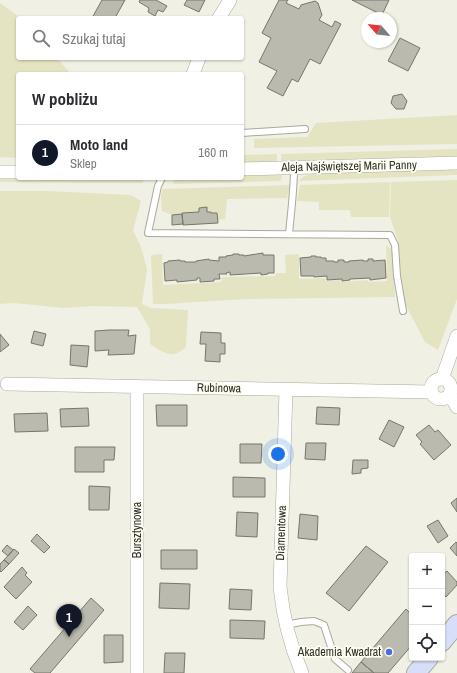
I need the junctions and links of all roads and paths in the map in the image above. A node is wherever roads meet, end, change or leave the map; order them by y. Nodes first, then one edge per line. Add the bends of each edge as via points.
1 (230, 0) edge
2 (219, 16) edge
3 (198, 60) edge
4 (194, 72) edge
5 (306, 129) dead end
6 (244, 133) edge
7 (457, 163) edge
8 (294, 167) junction
9 (244, 169) edge
10 (0, 172) edge
11 (16, 172) edge
12 (161, 180) edge
13 (289, 234) junction
14 (403, 311) dead end
15 (457, 336) edge
16 (442, 379) junction
17 (7, 384) dead end
18 (137, 386) junction
19 (286, 390) junction
20 (432, 392) junction
21 (450, 395) junction
22 (457, 406) edge
23 (457, 624) edge
24 (286, 626) junction
25 (445, 638) edge
26 (426, 661) edge
27 (348, 670) dead end
28 (137, 673) edge
29 (302, 673) edge
30 (416, 673) edge

1 - 2 street
3 - 4 street
5 - 6 lane
7 - 8 street, Aleja Najświętszej Marii Panny
8 - 9 street, Aleja Najświętszej Marii Panny
8 - 13 lane
10 - 11 street
12 - 13 lane via 148,233
13 - 14 lane via 390,235 394,245
15 - 16 street
16 - 20 street via 433,383
16 - 21 street via 450,383
17 - 18 street, Rubinowa
18 - 19 street, Rubinowa
18 - 28 street, Bursztynowa
19 - 20 street, Rubinowa
19 - 24 street, Diamentowa via 280,580
20 - 21 street, Rubinowa via 442,399
21 - 22 street
23 - 25 street
24 - 27 lane via 314,621 324,625 335,659
24 - 29 street, Diamentowa
26 - 30 street

